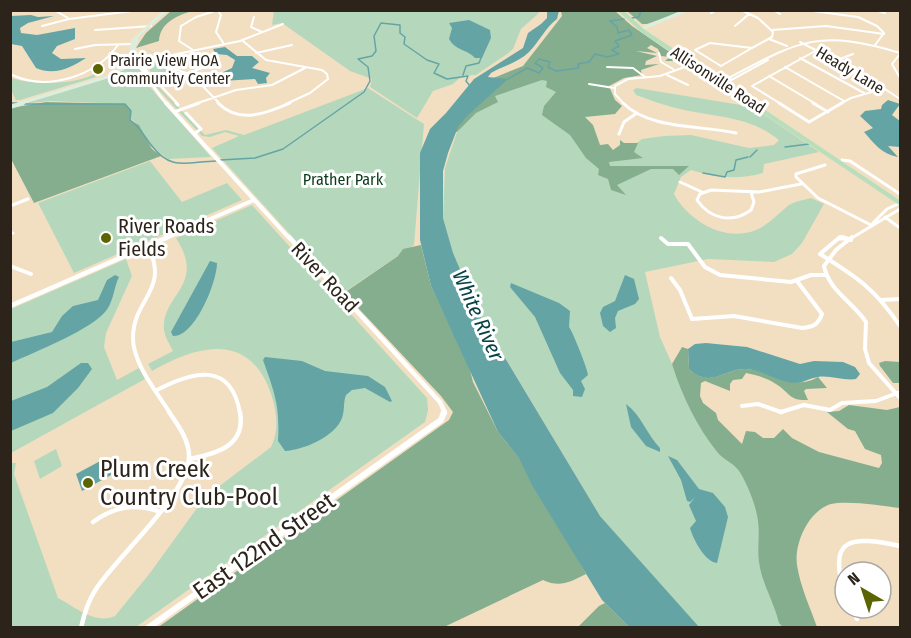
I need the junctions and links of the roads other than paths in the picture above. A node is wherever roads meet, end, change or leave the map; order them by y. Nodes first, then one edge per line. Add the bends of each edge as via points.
1 (54, 10) edge
2 (140, 10) edge
3 (168, 10) edge
4 (620, 10) edge
5 (687, 10) edge
6 (717, 10) edge
7 (741, 10) edge
8 (772, 10) edge
9 (805, 10) edge
10 (875, 10) edge
11 (217, 11) edge
12 (831, 12) edge
13 (711, 13) dead end
14 (885, 13) dead end
15 (750, 14) junction
16 (780, 14) dead end
17 (254, 17) dead end
18 (69, 19) junction
19 (283, 24) dead end
20 (42, 26) dead end
21 (150, 26) junction
22 (735, 26) dead end
23 (641, 29) junction
24 (96, 30) dead end
25 (772, 30) junction
26 (262, 32) junction
27 (884, 34) junction
28 (768, 39) junction
29 (243, 40) junction
30 (800, 42) junction
31 (133, 44) junction
32 (224, 44) junction
33 (118, 45) junction
34 (292, 45) dead end
35 (875, 45) junction
36 (789, 47) junction
37 (752, 48) junction
38 (75, 49) dead end
39 (817, 50) junction
40 (193, 51) junction
41 (256, 52) junction
42 (659, 53) dead end
43 (137, 54) junction
44 (853, 54) dead end
45 (900, 54) edge
46 (130, 56) junction
47 (146, 57) junction
48 (801, 58) junction
49 (159, 59) junction
50 (836, 60) junction
51 (140, 62) junction
52 (128, 64) junction
53 (213, 64) dead end
54 (693, 64) junction
55 (306, 67) junction
56 (607, 67) dead end
57 (785, 67) junction
58 (674, 70) junction
59 (188, 73) junction
60 (10, 74) edge
61 (667, 74) junction
62 (769, 76) junction
63 (645, 77) junction
64 (900, 78) edge
65 (722, 83) junction
66 (589, 84) dead end
67 (688, 85) dead end
68 (151, 86) junction
69 (614, 88) junction
70 (882, 89) junction
71 (865, 93) junction
72 (214, 98) junction
73 (900, 99) edge
74 (845, 101) junction
75 (178, 105) dead end
76 (10, 107) edge
77 (174, 112) junction
78 (828, 112) junction
79 (186, 113) dead end
80 (638, 113) junction
81 (736, 133) dead end
82 (194, 134) junction
83 (619, 134) dead end
84 (819, 147) junction
85 (842, 160) junction
86 (825, 165) dead end
87 (680, 182) dead end
88 (801, 184) junction
89 (702, 192) junction
90 (751, 192) junction
91 (900, 194) edge
92 (27, 199) dead end
93 (254, 200) junction
94 (900, 202) edge
95 (10, 206) edge
96 (900, 209) edge
97 (883, 216) junction
98 (872, 224) junction
99 (900, 228) edge
100 (661, 238) dead end
101 (851, 240) junction
102 (148, 246) junction
103 (827, 259) junction
104 (10, 266) edge
105 (31, 274) dead end
106 (826, 275) junction
107 (671, 278) dead end
108 (797, 281) junction
109 (900, 299) edge
110 (882, 300) junction
111 (10, 306) edge
112 (900, 326) edge
113 (157, 390) junction
114 (899, 395) edge
115 (742, 406) dead end
116 (189, 459) junction
117 (379, 464) joint
118 (158, 511) junction
119 (93, 522) dead end
120 (900, 546) edge
121 (838, 560) edge
122 (81, 627) edge
123 (148, 627) edge

1 - 18 street
2 - 18 street
3 - 21 main road
4 - 23 main road, Allisonville Road
5 - 23 main road
6 - 13 street
7 - 15 street
8 - 16 street
9 - 12 street
10 - 14 street
11 - 32 street via 221,15 216,32
11 - 40 street via 192,18 181,27 179,41
12 - 27 street via 868,22
15 - 22 street
15 - 25 street
17 - 26 street via 251,27
18 - 20 street
19 - 26 street
21 - 24 street
21 - 31 main road
23 - 54 main road, Allisonville Road
25 - 27 street via 826,26
25 - 28 street
26 - 29 street
27 - 35 street
28 - 36 street
28 - 37 street
29 - 32 street
29 - 41 street
30 - 35 street via 835,38
30 - 36 street
30 - 39 street, Heady Lane
31 - 33 street
31 - 43 main road
31 - 46 main road
32 - 40 street
33 - 38 street
33 - 60 street via 90,69 64,79 32,82
34 - 41 street
35 - 45 street
36 - 65 street
37 - 37 street via 710,43 695,50 721,66
39 - 48 street
39 - 50 street, Heady Lane
40 - 49 street
41 - 55 street via 269,61
42 - 58 street via 661,62
43 - 46 main road
43 - 47 main road
44 - 50 street
45 - 64 street via 892,64
46 - 52 main road via 123,60
47 - 49 street
47 - 51 main road
48 - 57 street
48 - 71 street
49 - 51 street
49 - 59 street via 172,70
50 - 70 street, Heady Lane
51 - 52 main road
51 - 68 street, River Road
52 - 76 main road via 97,81
53 - 59 street
54 - 58 street
54 - 65 main road, Allisonville Road
55 - 72 street via 272,85
55 - 72 street via 325,72 327,80 296,100 253,116 233,114
56 - 63 street via 631,67
57 - 62 street
57 - 74 street
58 - 61 street
59 - 72 street
61 - 63 street
61 - 67 street
62 - 78 street
62 - 78 street via 752,86 809,123
63 - 69 street via 626,79
65 - 84 main road, Allisonville Road
66 - 69 street
68 - 75 street via 160,85
68 - 77 street, River Road
69 - 80 street via 619,100
70 - 71 street
70 - 73 street, Heady Lane
71 - 74 street
72 - 77 street
74 - 78 street
77 - 82 street, River Road
79 - 82 street via 201,129
80 - 81 street via 662,121
80 - 83 street via 624,122
82 - 93 street, River Road
84 - 85 main road, Allisonville Road
84 - 94 main road, Allisonville Road
85 - 91 street via 850,161
85 - 94 main road, Allisonville Road
86 - 88 street via 796,174
87 - 89 street
88 - 90 street
88 - 98 street via 818,198
89 - 90 street
89 - 90 street via 696,200 702,209 716,217 733,219 753,207
92 - 95 street
93 - 102 street
93 - 117 street, River Road via 445,409 442,419
94 - 97 street
96 - 97 street
97 - 98 street
97 - 99 street
98 - 101 street
100 - 108 street via 668,244 688,244 705,267 720,275
101 - 103 street
101 - 103 street via 841,237 820,252
102 - 111 street
102 - 113 street via 158,271 132,336 135,351
103 - 106 street
103 - 110 street via 862,280
104 - 105 street
106 - 108 street
106 - 114 street via 866,322 866,356
107 - 108 street via 692,319 738,314 812,327 822,314
109 - 110 street
110 - 112 street
113 - 116 street via 186,444
113 - 116 street via 185,376 202,374 220,377 233,388 242,421 240,433 221,451
114 - 115 street via 842,403 830,410 804,405 784,413 758,404
116 - 118 street via 180,484
117 - 123 street, East 122nd Street
118 - 119 street via 142,506 121,507
118 - 122 street via 96,589
120 - 121 street via 856,540 846,544

